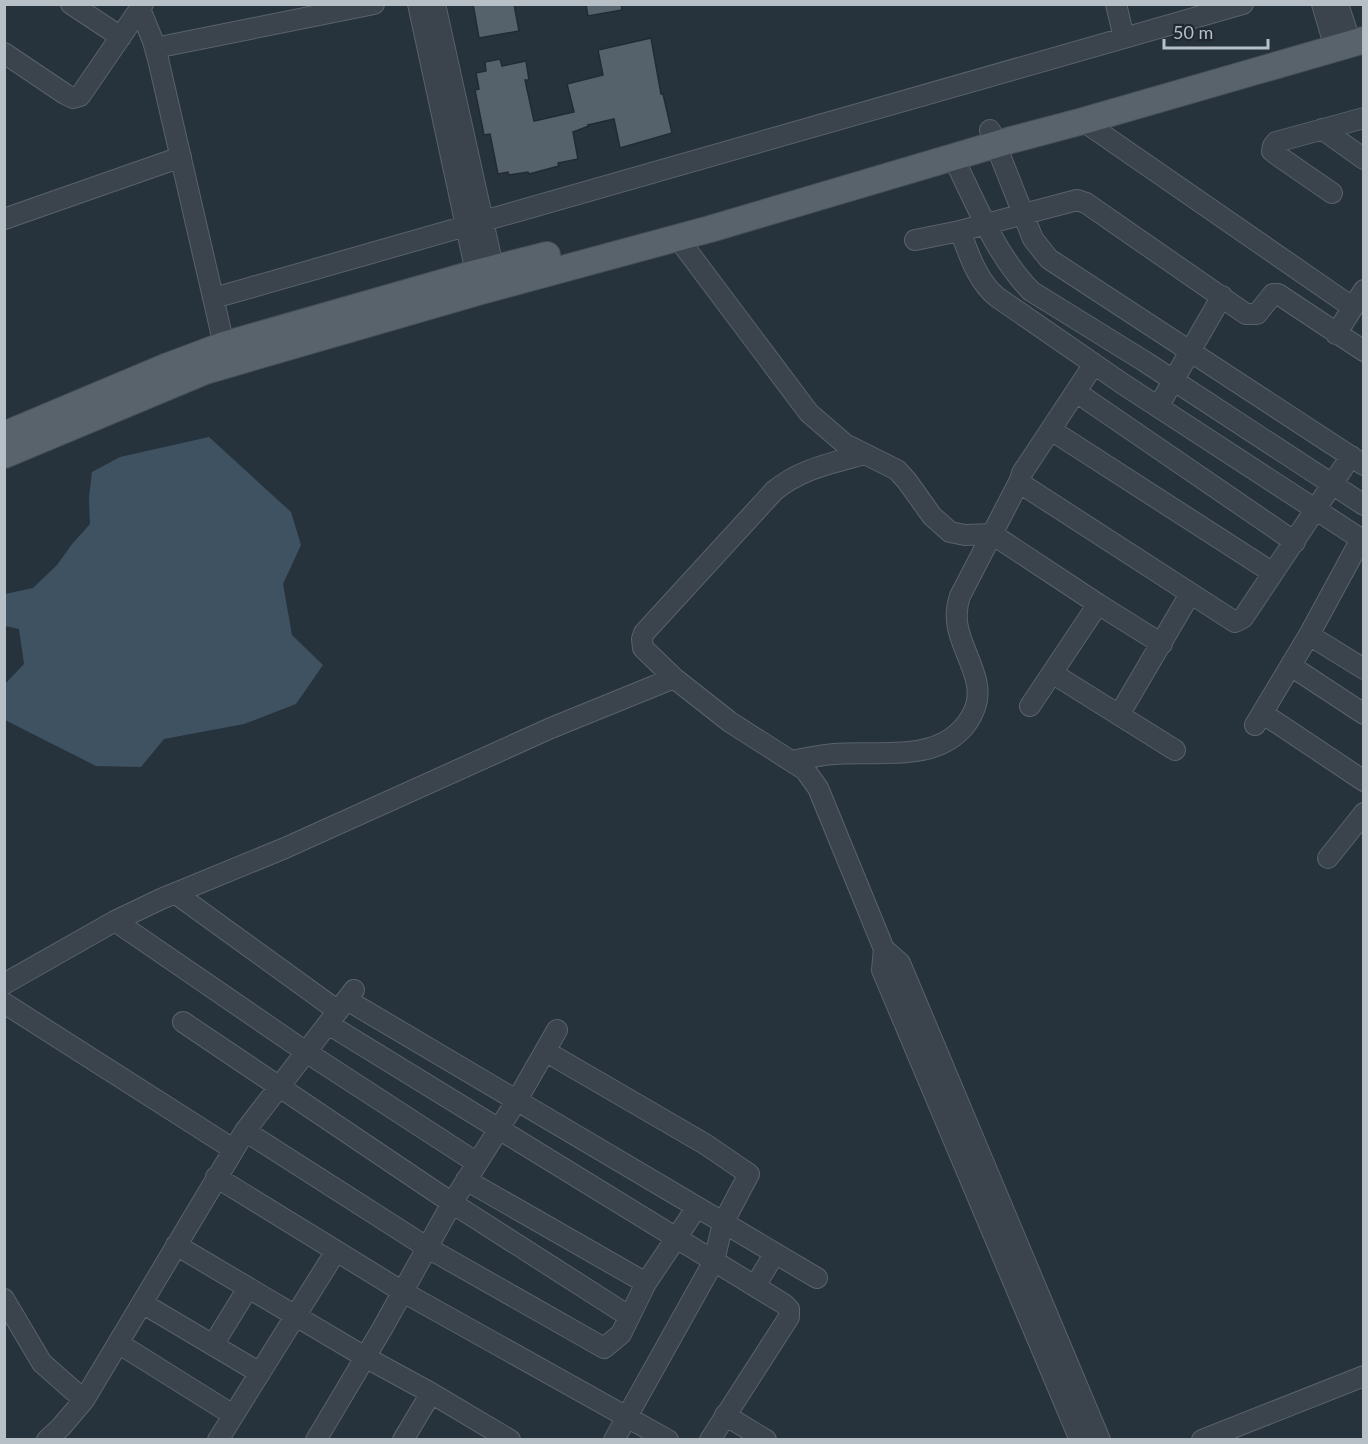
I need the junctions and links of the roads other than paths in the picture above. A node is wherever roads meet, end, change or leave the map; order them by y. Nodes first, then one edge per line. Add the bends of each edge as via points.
1 (71, 4) edge
2 (374, 4) edge
3 (418, 4) edge
4 (435, 4) edge
5 (1116, 4) edge
6 (1243, 4) edge
7 (1323, 4) edge
8 (141, 7) edge
9 (1347, 31) edge
10 (121, 37) junction
11 (1124, 38) junction
12 (155, 48) junction
13 (4, 53) edge
14 (1364, 117) edge
15 (1083, 121) junction
16 (1322, 129) junction
17 (992, 138) junction
18 (181, 156) junction
19 (953, 157) junction
20 (1364, 159) edge
21 (1332, 193) dead end
22 (1022, 213) junction
23 (4, 219) edge
24 (986, 223) junction
25 (475, 225) junction
26 (960, 231) junction
27 (677, 237) junction
28 (915, 240) dead end
29 (1291, 264) junction
30 (487, 280) junction
31 (1364, 290) edge
32 (1274, 294) junction
33 (1222, 296) junction
34 (214, 298) junction
35 (1353, 307) junction
36 (1335, 334) junction
37 (224, 345) junction
38 (1192, 351) junction
39 (1364, 351) edge
40 (1094, 364) junction
41 (1174, 380) junction
42 (1076, 392) junction
43 (1158, 407) junction
44 (1051, 430) junction
45 (4, 435) edge
46 (865, 454) junction
47 (4, 455) edge
48 (1357, 461) edge
49 (1020, 480) junction
50 (1332, 484) junction
51 (1364, 505) edge
52 (1316, 509) junction
53 (992, 534) junction
54 (1362, 540) edge
55 (1295, 542) junction
56 (1273, 573) junction
57 (1190, 594) junction
58 (1098, 604) junction
59 (1309, 634) junction
60 (1162, 644) junction
61 (1290, 666) junction
62 (1364, 669) edge
63 (1052, 673) junction
64 (674, 678) junction
65 (1030, 706) dead end
66 (1364, 714) edge
67 (1119, 715) junction
68 (1175, 750) dead end
69 (793, 761) junction
70 (1364, 781) edge
71 (1364, 813) edge
72 (1357, 835) edge
73 (1328, 858) dead end
74 (175, 893) junction
75 (115, 921) junction
76 (884, 949) junction
77 (4, 984) edge
78 (4, 1003) edge
79 (342, 1006) junction
80 (183, 1022) dead end
81 (557, 1030) dead end
82 (546, 1051) junction
83 (306, 1052) junction
84 (279, 1087) junction
85 (517, 1100) junction
86 (498, 1129) junction
87 (245, 1131) junction
88 (233, 1149) junction
89 (477, 1162) junction
90 (216, 1177) junction
91 (466, 1180) junction
92 (452, 1203) junction
93 (697, 1207) junction
94 (723, 1223) junction
95 (677, 1238) junction
96 (176, 1245) junction
97 (428, 1248) junction
98 (336, 1251) junction
99 (775, 1253) junction
100 (714, 1261) junction
101 (817, 1278) dead end
102 (646, 1283) junction
103 (755, 1286) junction
104 (248, 1288) junction
105 (403, 1292) junction
106 (4, 1299) edge
107 (142, 1303) junction
108 (624, 1313) dead end
109 (296, 1316) junction
110 (118, 1343) junction
111 (213, 1345) junction
112 (365, 1357) junction
113 (260, 1373) junction
114 (1364, 1376) edge
115 (431, 1393) junction
116 (84, 1400) junction
117 (233, 1415) junction
118 (725, 1415) junction
119 (628, 1418) junction
120 (498, 1436) edge
121 (47, 1440) edge
122 (218, 1440) edge
123 (316, 1440) edge
124 (403, 1440) edge
125 (614, 1440) edge
126 (668, 1440) edge
127 (710, 1440) edge
128 (766, 1440) edge
129 (1080, 1440) edge
130 (1100, 1440) edge
131 (1202, 1440) edge

1 - 10 street
2 - 12 street
3 - 25 street
4 - 25 street
5 - 11 street
6 - 11 street
7 - 9 street
8 - 10 street
8 - 12 street
9 - 15 main road
9 - 17 main road via 1079,106
10 - 13 street via 80,96 73,98
11 - 25 street
12 - 18 street
14 - 16 street
15 - 17 main road
15 - 29 street
16 - 20 street
16 - 21 street via 1276,142 1272,151
17 - 19 main road
17 - 22 street
17 - 30 main road via 706,214
18 - 23 street
18 - 34 street
19 - 24 street
19 - 27 main road
22 - 24 street
22 - 33 street via 1067,202 1086,203
22 - 38 street via 1033,239 1050,259
24 - 26 street
24 - 41 street via 1004,258 1031,291
25 - 30 street
25 - 34 street
26 - 28 street
26 - 40 street via 975,269 989,291
27 - 30 main road
27 - 46 street via 809,413 845,444
29 - 32 street
29 - 35 street
30 - 37 main road
30 - 47 main road via 205,370
31 - 35 street
32 - 33 street via 1252,315
32 - 36 street
33 - 38 street
34 - 37 street
35 - 36 street
36 - 39 street
37 - 45 main road
38 - 41 street
38 - 48 street
40 - 42 street
40 - 43 street
41 - 43 street
41 - 50 street
42 - 44 street
42 - 55 street
43 - 52 street
44 - 49 street
44 - 56 street
46 - 53 street via 897,470 932,516 950,532
46 - 64 street via 801,472 787,480 644,633 643,648
48 - 50 street
49 - 53 street
49 - 57 street
50 - 51 street
50 - 52 street
52 - 54 street
52 - 55 street
53 - 58 street
53 - 69 street via 956,608 958,632 978,690 978,701 965,726 951,739 915,752 835,753
54 - 59 street
55 - 56 street
56 - 57 street via 1243,618 1235,622
57 - 60 street
58 - 60 street
58 - 63 street
59 - 61 street
59 - 62 street
60 - 67 street
61 - 66 street
61 - 70 street via 1259,719
63 - 65 street
63 - 67 street
64 - 69 street via 730,722
64 - 74 street
67 - 68 street
69 - 76 street via 818,788
71 - 72 street
72 - 73 street
74 - 75 street
74 - 79 street
75 - 77 street
75 - 83 street
76 - 129 street via 882,970
76 - 130 street via 900,963
78 - 88 street
79 - 83 street
79 - 85 street
79 - 86 street
80 - 84 street
81 - 82 street
82 - 85 street
82 - 94 street via 705,1144 748,1174
83 - 84 street
83 - 89 street
84 - 87 street
84 - 92 street
85 - 86 street
85 - 93 street
86 - 89 street
86 - 95 street
87 - 88 street
87 - 97 street
88 - 90 street
89 - 91 street
90 - 96 street
90 - 98 street
91 - 92 street
91 - 102 street
92 - 97 street
92 - 108 street
93 - 94 street
93 - 95 street
94 - 99 street
94 - 100 street
95 - 100 street
95 - 102 street
96 - 104 street
96 - 107 street
97 - 102 street via 604,1348 621,1334
97 - 105 street
98 - 105 street
98 - 109 street
99 - 101 street
99 - 103 street
100 - 103 street
100 - 119 street
103 - 118 street via 789,1308 789,1317
104 - 109 street
104 - 111 street
105 - 112 street
105 - 119 street
106 - 116 street via 42,1364
107 - 110 street
107 - 111 street
109 - 112 street
109 - 113 street
110 - 116 street
110 - 117 street
111 - 113 street
112 - 115 street
112 - 123 street
113 - 117 street
114 - 131 street
115 - 120 street
115 - 124 street
116 - 121 street
117 - 122 street
118 - 127 street
118 - 128 street
119 - 125 street
119 - 126 street

